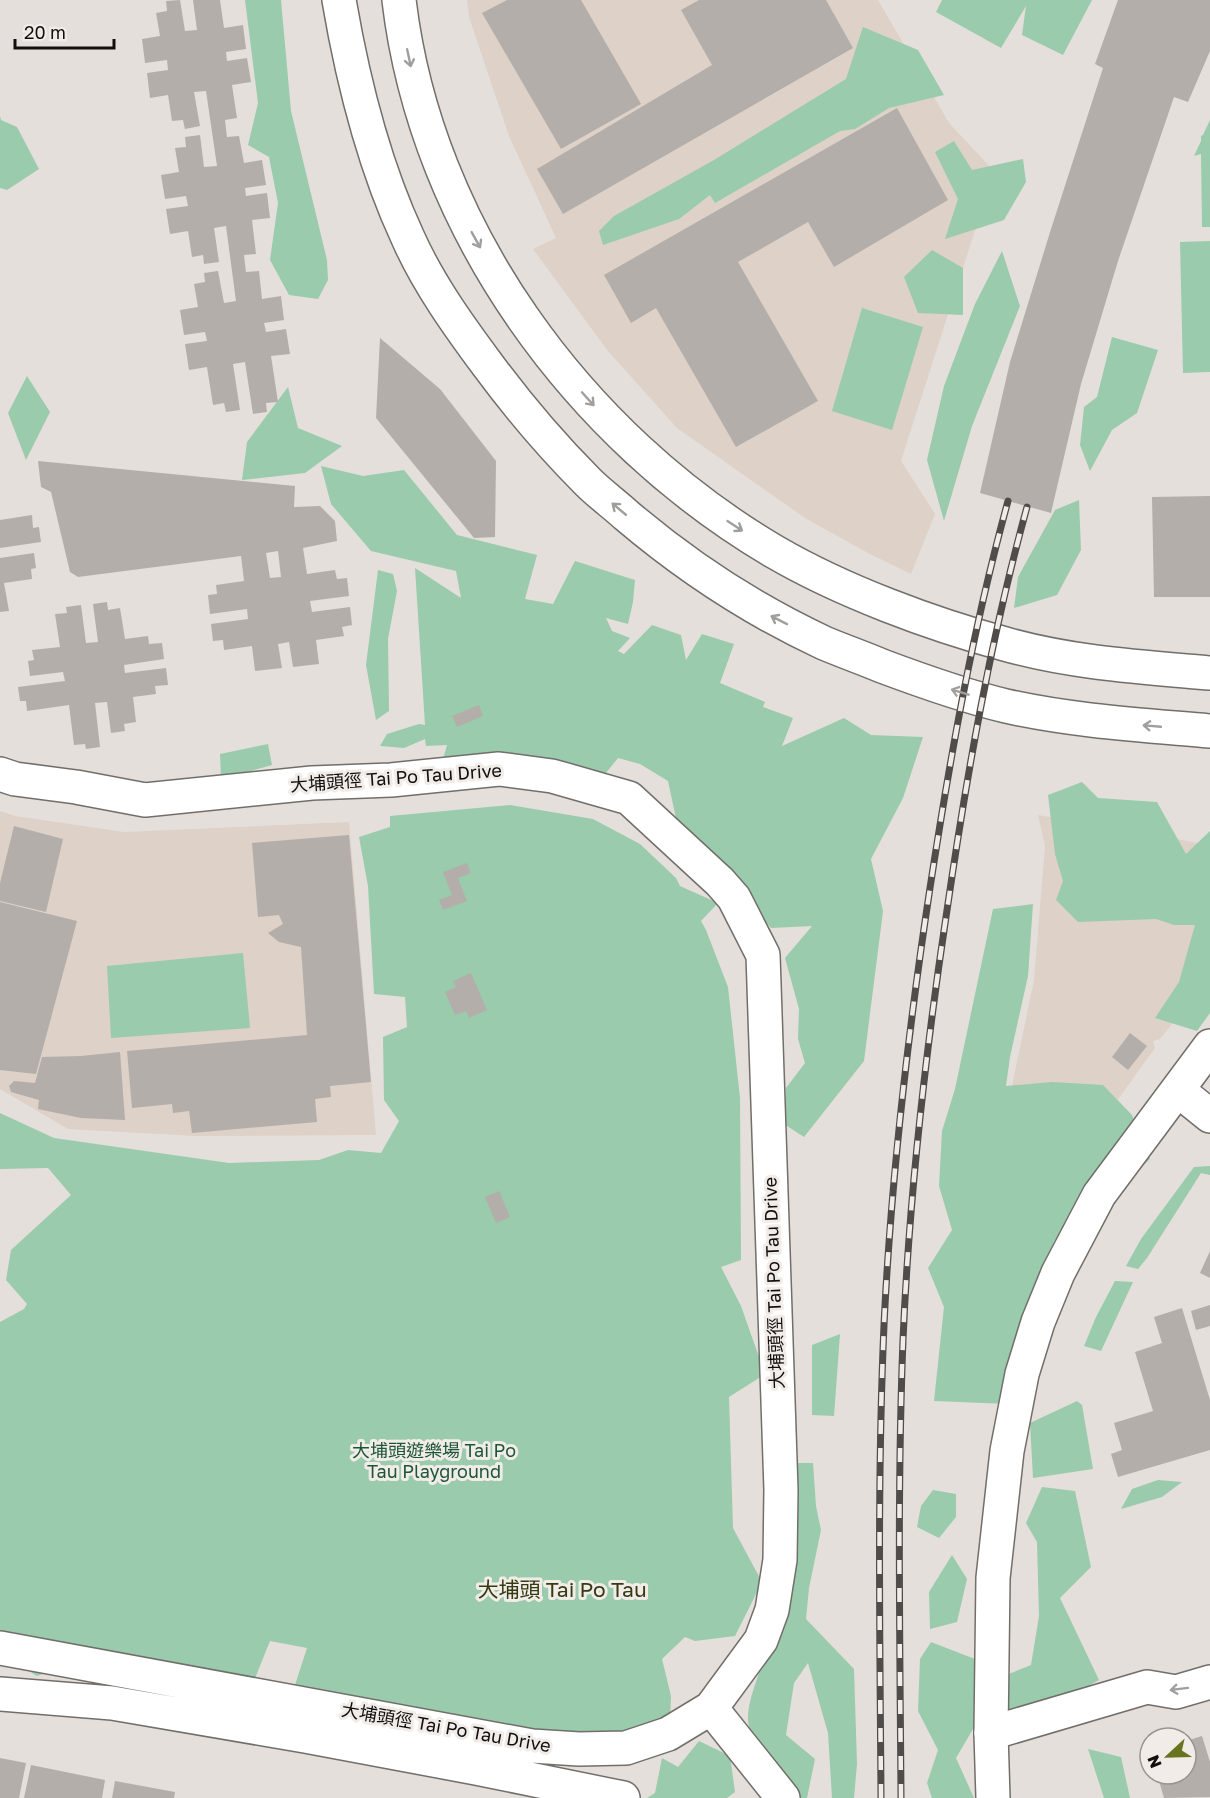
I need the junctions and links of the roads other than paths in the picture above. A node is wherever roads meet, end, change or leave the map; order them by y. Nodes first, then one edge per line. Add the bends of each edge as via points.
1 (339, 0) edge
2 (399, 0) edge
3 (1210, 673) edge
4 (1210, 731) edge
5 (0, 774) edge
6 (1210, 1047) edge
7 (1179, 1091) junction
8 (1210, 1116) edge
9 (0, 1648) edge
10 (1210, 1682) edge
11 (0, 1694) edge
12 (711, 1708) junction
13 (991, 1733) junction
14 (776, 1795) edge
15 (623, 1798) edge
16 (993, 1798) edge

4 -> 1 street via 1006,706 914,678 825,643 757,608 699,572 646,532 590,484 545,436 455,321 409,241 386,186 363,114
2 -> 3 street via 418,95 466,224 499,282 543,346 647,459 713,511 776,553 924,618 1006,645 1099,664
5 - 12 street, 大埔頭徑 Tai Po Tau Drive via 145,800 499,769 552,776 629,798 734,898 763,955 780,1560 772,1610 761,1640
6 - 7 street
7 - 8 street
7 - 13 street via 1100,1195 1058,1273 1022,1374 1007,1451 993,1578
9 - 12 street, 大埔頭徑 Tai Po Tau Drive via 532,1746 626,1748 668,1734
10 -> 13 street via 1176,1692 1148,1688
11 - 15 street via 112,1703
12 - 14 street
13 - 16 street

